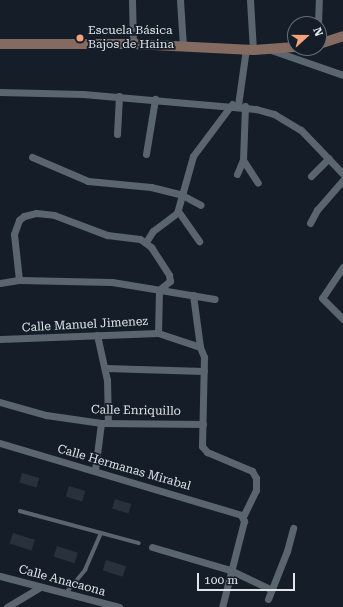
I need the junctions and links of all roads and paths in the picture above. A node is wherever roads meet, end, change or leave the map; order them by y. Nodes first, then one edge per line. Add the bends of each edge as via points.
1 (132, 0) edge
2 (180, 0) edge
3 (250, 0) edge
4 (319, 0) edge
5 (318, 16) edge
6 (342, 35) edge
7 (327, 41) edge
8 (0, 44) edge
9 (133, 44) junction
10 (183, 46) junction
11 (287, 48) edge
12 (250, 50) junction
13 (269, 50) junction
14 (343, 75) edge
15 (0, 92) edge
16 (119, 96) junction
17 (155, 99) junction
18 (239, 105) junction
19 (117, 134) dead end
20 (146, 154) dead end
21 (32, 156) dead end
22 (329, 158) junction
23 (243, 160) junction
24 (237, 174) dead end
25 (343, 174) edge
26 (311, 176) dead end
27 (343, 180) edge
28 (258, 183) dead end
29 (182, 195) junction
30 (201, 205) dead end
31 (178, 211) junction
32 (310, 223) dead end
33 (199, 241) dead end
34 (146, 242) junction
35 (343, 268) edge
36 (19, 280) junction
37 (0, 284) edge
38 (159, 290) junction
39 (193, 295) junction
40 (216, 299) dead end
41 (343, 319) edge
42 (158, 333) junction
43 (97, 335) junction
44 (0, 339) edge
45 (200, 347) junction
46 (105, 368) junction
47 (204, 371) junction
48 (0, 402) edge
49 (105, 423) junction
50 (202, 424) junction
51 (0, 443) edge
52 (94, 470) junction
53 (20, 511) dead end
54 (242, 516) junction
55 (293, 528) dead end
56 (101, 533) junction
57 (139, 543) dead end
58 (152, 547) dead end
59 (230, 570) junction
60 (0, 576) edge
61 (38, 588) junction
62 (270, 589) junction
63 (65, 594) junction
64 (268, 598) dead end
65 (7, 607) edge
66 (120, 607) edge
67 (222, 607) edge

1 - 9 street
2 - 10 street
3 - 12 street
4 - 5 street
6 - 7 main road
8 - 9 main road
9 - 10 main road
10 - 12 main road
11 - 13 main road
12 - 13 main road
12 - 18 street
13 - 14 street
15 - 16 street
16 - 17 street
16 - 19 street
17 - 18 street
17 - 20 street
18 - 22 street via 287,121 301,130
18 - 23 street
18 - 29 street via 197,149
21 - 29 street via 88,181 132,184
22 - 25 street
22 - 26 street
23 - 24 street
23 - 28 street
27 - 32 street via 317,210
29 - 30 street
29 - 31 street
31 - 33 street
31 - 34 street via 153,231
34 - 36 street via 107,235 54,215 36,212 19,220 14,234
34 - 38 street via 169,275 167,286
35 - 41 street via 322,297
36 - 37 street
36 - 38 street via 112,282
38 - 39 street
38 - 42 street
39 - 40 street
39 - 45 street
42 - 43 street, Calle Manuel Jimenez
42 - 45 street, Calle Manuel Jimenez
43 - 44 street, Calle Manuel Jimenez
43 - 46 street
45 - 47 street
46 - 47 street
46 - 49 street
47 - 50 street
48 - 49 street, Calle Enriquillo via 46,415
49 - 50 street, Calle Enriquillo
49 - 52 street
50 - 54 street via 204,450 246,466 256,478 256,490
51 - 52 street, Calle Hermanas Mirabal
52 - 54 street, Calle Hermanas Mirabal
53 - 56 lane
54 - 59 street
55 - 62 street via 287,551
56 - 57 lane
56 - 63 lane via 85,570
58 - 59 street
59 - 62 street
59 - 67 street
60 - 61 street, Calle Anacaona
61 - 63 street, Calle Anacaona
61 - 65 street
62 - 64 street
63 - 66 street, Calle Anacaona

